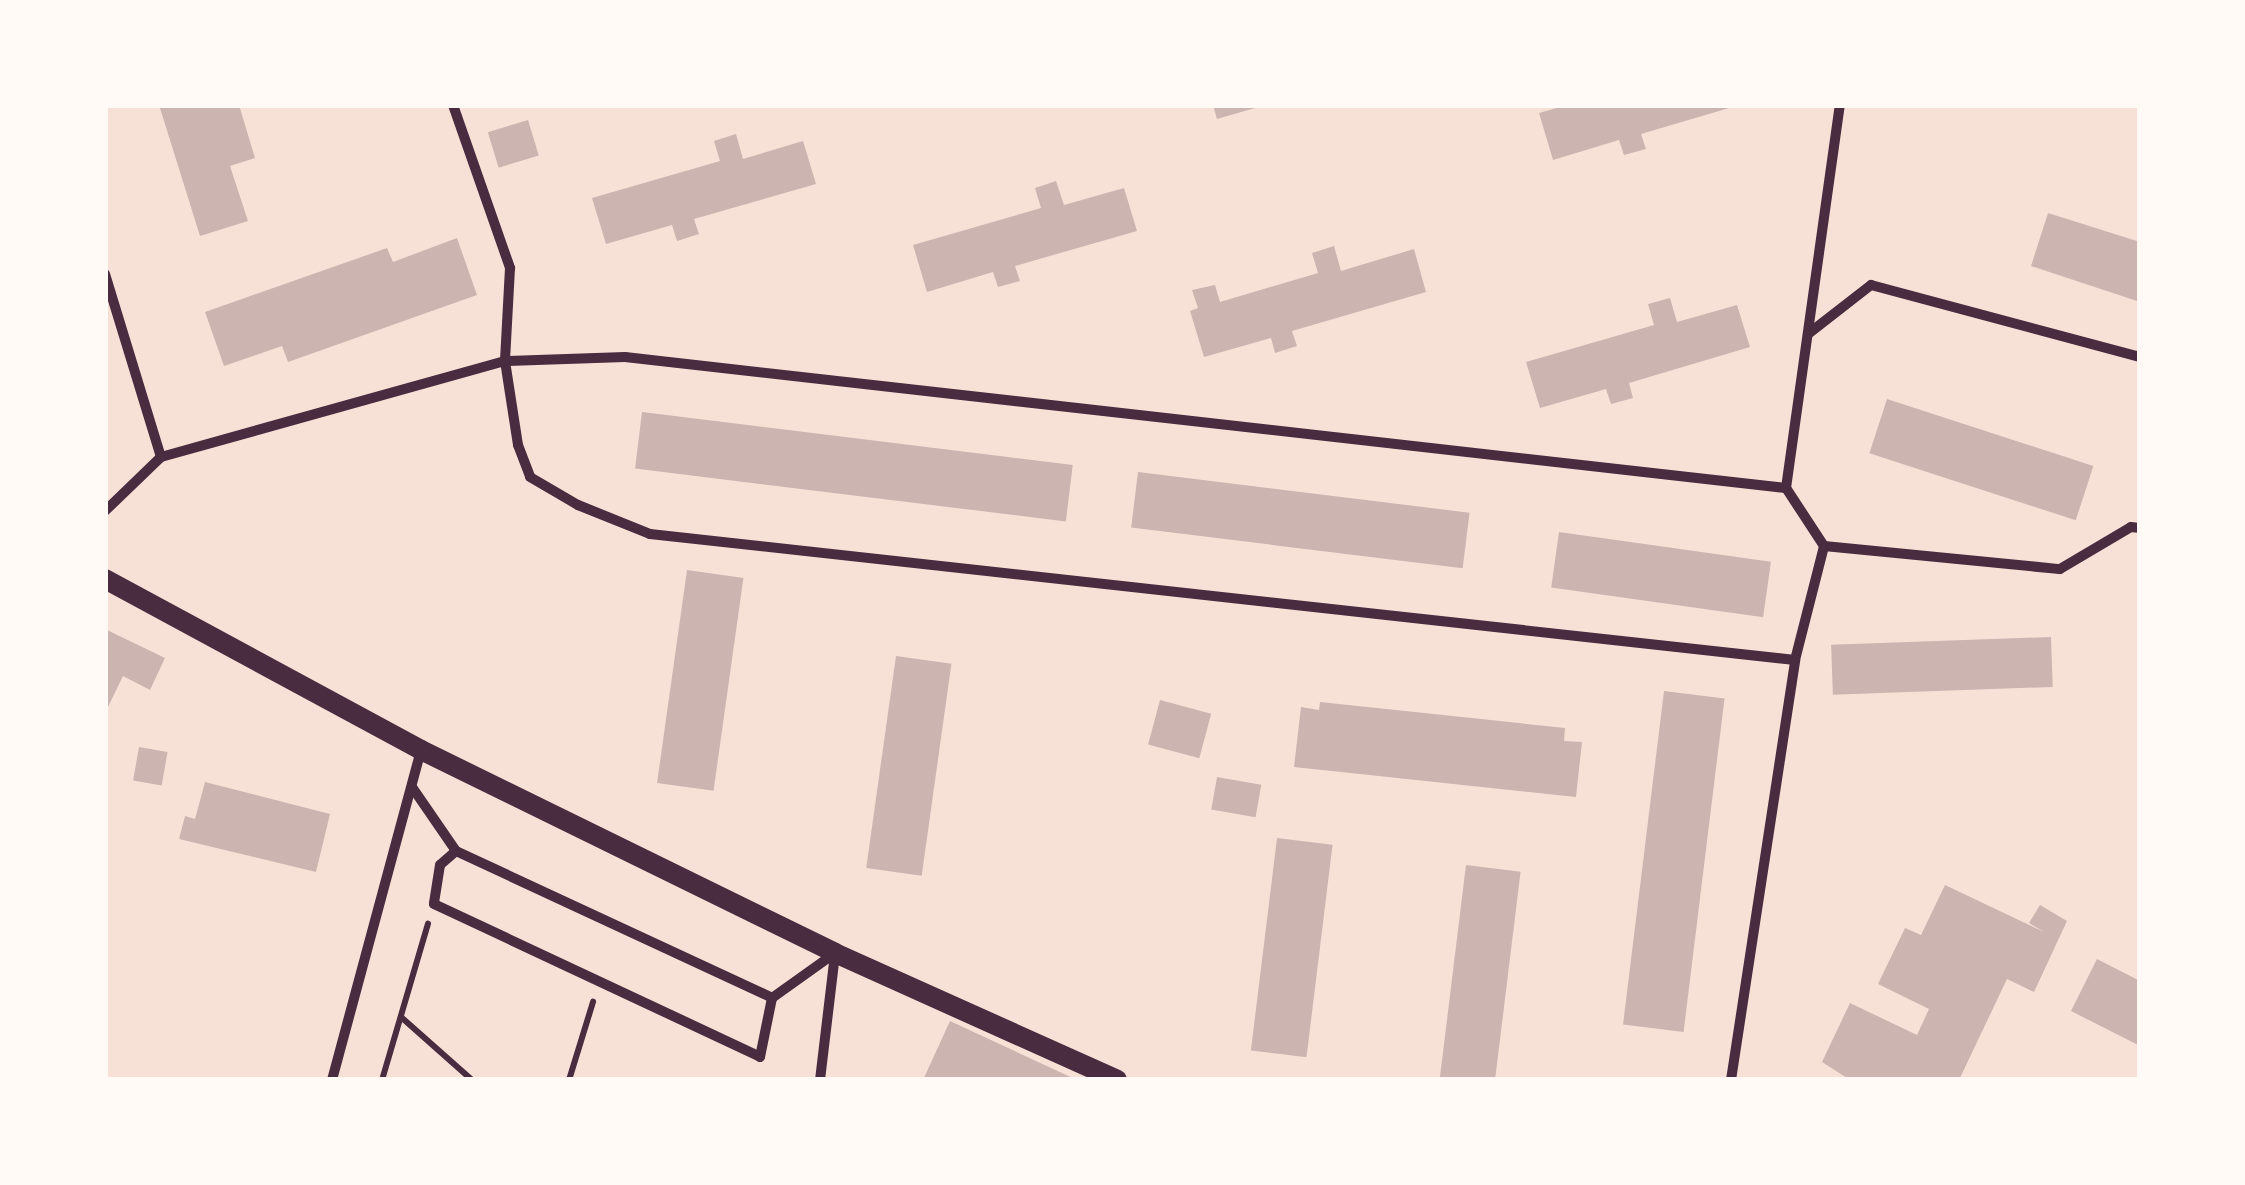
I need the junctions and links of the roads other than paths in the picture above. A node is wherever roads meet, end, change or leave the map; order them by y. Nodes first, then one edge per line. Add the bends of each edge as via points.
1 (453, 105) edge
2 (1840, 105) edge
3 (105, 274) edge
4 (1808, 334) junction
5 (2140, 357) edge
6 (505, 362) junction
7 (161, 457) junction
8 (1786, 488) junction
9 (105, 511) edge
10 (2140, 528) edge
11 (1824, 546) junction
12 (105, 579) edge
13 (1795, 660) junction
14 (421, 750) junction
15 (412, 787) junction
16 (456, 851) junction
17 (836, 953) junction
18 (772, 998) junction
19 (332, 1080) edge
20 (820, 1080) edge
21 (1118, 1080) edge
22 (1732, 1080) edge

1 - 6 street via 510,268
2 - 4 street
3 - 7 street
4 - 5 street via 1871,285
4 - 8 street
6 - 7 street
6 - 8 street via 624,357
6 - 13 street via 530,477 578,506 650,534
7 - 9 street
8 - 11 street
10 - 11 street via 2130,526 2060,570
11 - 13 street
12 - 14 main road
13 - 22 street
14 - 15 street
14 - 17 main road
15 - 16 street
15 - 19 street
16 - 18 street
16 - 18 street via 440,865 434,904 760,1058
17 - 18 street
17 - 20 street
17 - 21 main road

